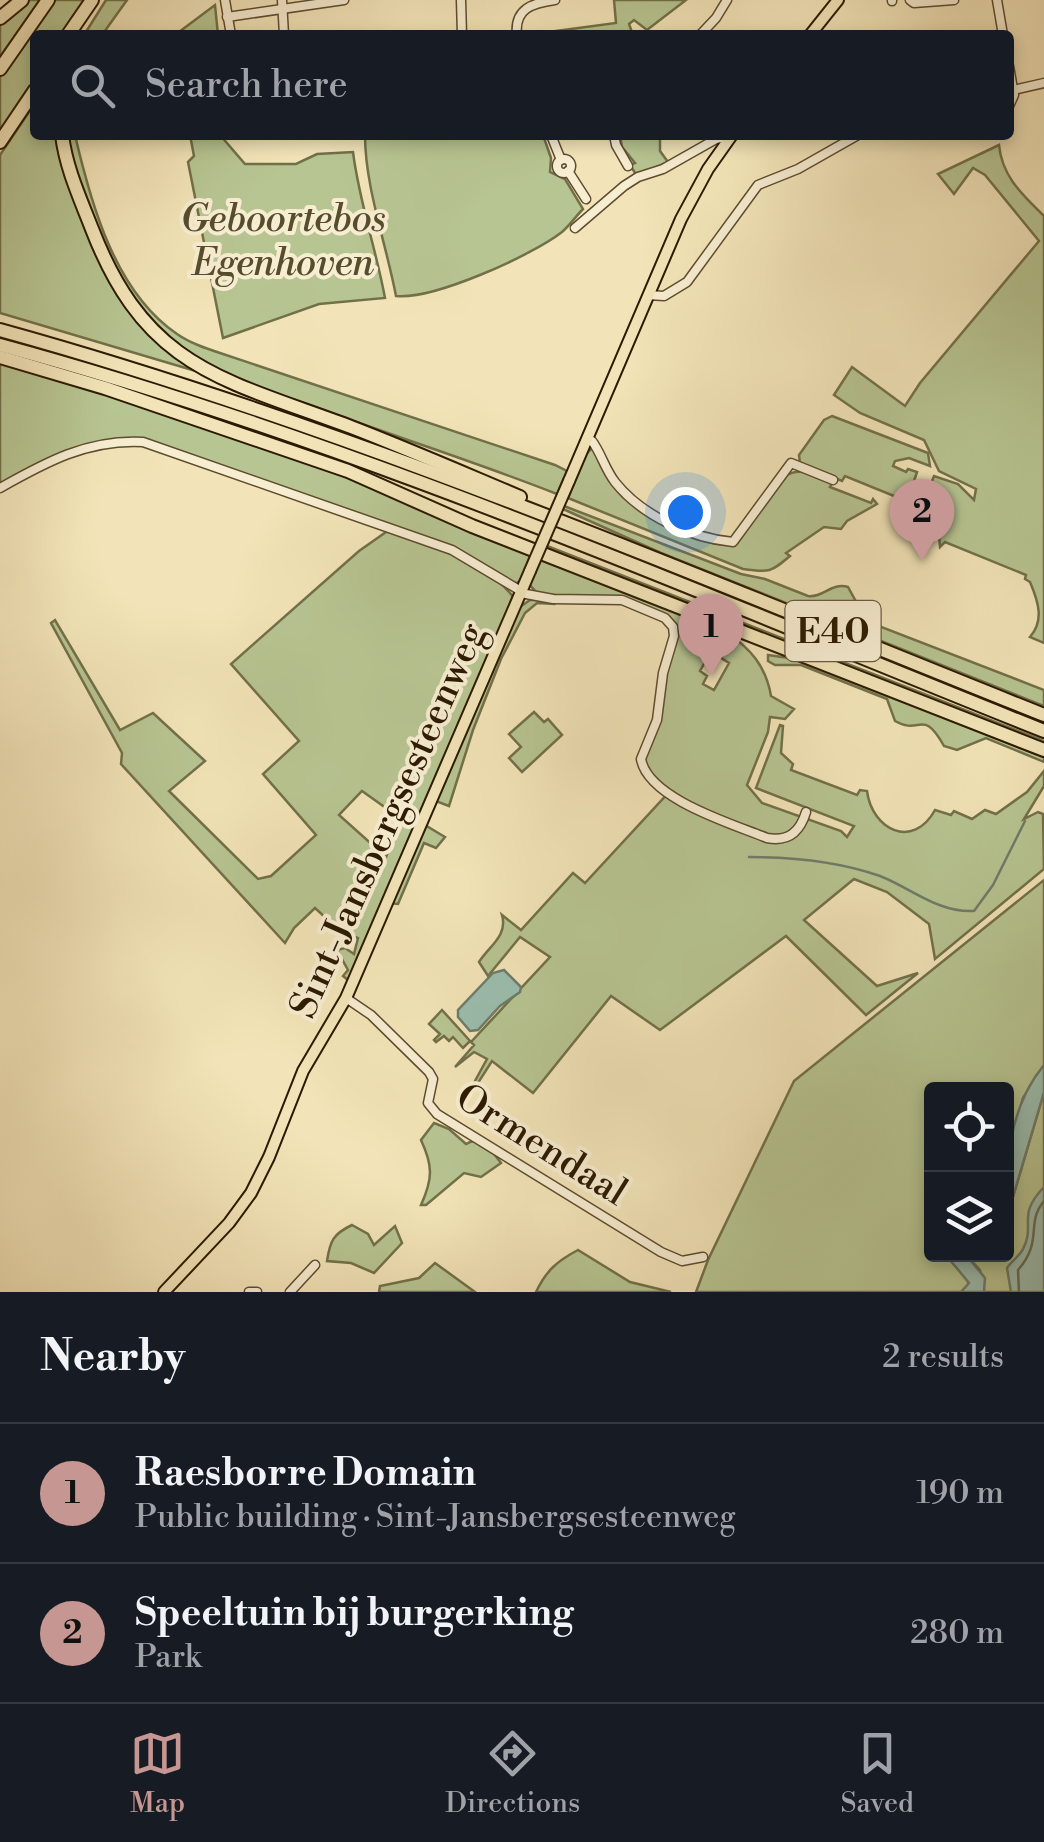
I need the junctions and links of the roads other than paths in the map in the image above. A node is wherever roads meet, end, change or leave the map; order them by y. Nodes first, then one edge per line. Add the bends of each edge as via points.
1 (22, 0) edge
2 (48, 0) edge
3 (225, 0) edge
4 (340, 0) edge
5 (461, 0) edge
6 (555, 0) edge
7 (727, 0) edge
8 (838, 0) edge
9 (910, 0) edge
10 (954, 0) edge
11 (996, 0) edge
12 (91, 2) edge
13 (283, 4) edge
14 (228, 16) junction
15 (0, 18) edge
16 (708, 28) junction
17 (71, 30) edge
18 (80, 30) edge
19 (230, 30) edge
20 (284, 30) edge
21 (462, 30) edge
22 (517, 30) edge
23 (706, 30) edge
24 (711, 30) edge
25 (814, 30) edge
26 (1002, 30) edge
27 (0, 69) edge
28 (1044, 83) edge
29 (1014, 89) edge
30 (30, 97) edge
31 (63, 140) edge
32 (553, 140) edge
33 (616, 140) edge
34 (714, 140) edge
35 (728, 140) edge
36 (849, 140) edge
37 (0, 142) edge
38 (628, 166) dead end
39 (586, 199) dead end
40 (575, 228) dead end
41 (648, 296) junction
42 (0, 330) edge
43 (0, 346) edge
44 (0, 357) edge
45 (225, 398) junction
46 (286, 404) junction
47 (592, 440) dead end
48 (371, 464) junction
49 (833, 480) dead end
50 (0, 488) edge
51 (546, 516) junction
52 (520, 543) junction
53 (521, 591) junction
54 (1044, 715) edge
55 (1044, 731) edge
56 (1044, 750) edge
57 (806, 812) dead end
58 (346, 998) junction
59 (703, 1258) dead end
60 (314, 1266) dead end
61 (164, 1292) edge
62 (290, 1292) edge

1 - 15 highway
2 - 27 highway
3 - 14 street
4 - 13 street
5 - 21 street
6 - 22 street via 524,9
7 - 16 street
8 - 25 main road
9 - 10 street
11 - 26 street
12 - 17 highway
12 - 18 highway
13 - 14 street
13 - 20 street
14 - 19 street
16 - 23 street
16 - 24 street
28 - 29 street
30 - 37 highway
31 - 46 highway via 98,246 138,317 201,368
32 - 39 street
33 - 38 street
34 - 40 street via 638,177
35 - 41 main road, Sint-Jansbergsesteenweg via 696,190
36 - 41 street via 758,185 686,282 664,296
41 - 53 main road, Sint-Jansbergsesteenweg, bridge
42 - 45 highway, E40
43 - 48 highway, E40
44 - 52 highway via 303,454
45 - 46 highway
45 - 51 highway, E40
46 - 51 highway via 423,454 530,501
47 - 49 street via 614,481 634,501 709,540 733,542 791,463
48 - 52 highway via 380,475
48 - 55 highway, E40
50 - 53 street via 70,452 143,442 452,550
51 - 54 highway, E40
52 - 56 highway
53 - 57 street, Sint-Jansbergsesteenweg via 553,599 622,600 673,627 657,720 641,763 667,792 777,840 800,828
53 - 58 main road, Sint-Jansbergsesteenweg
58 - 59 street, Ormendaal via 432,1076 428,1100 437,1114 661,1252 682,1261
58 - 61 main road, Sint-Jansbergsesteenweg via 303,1071 251,1194
60 - 62 street

